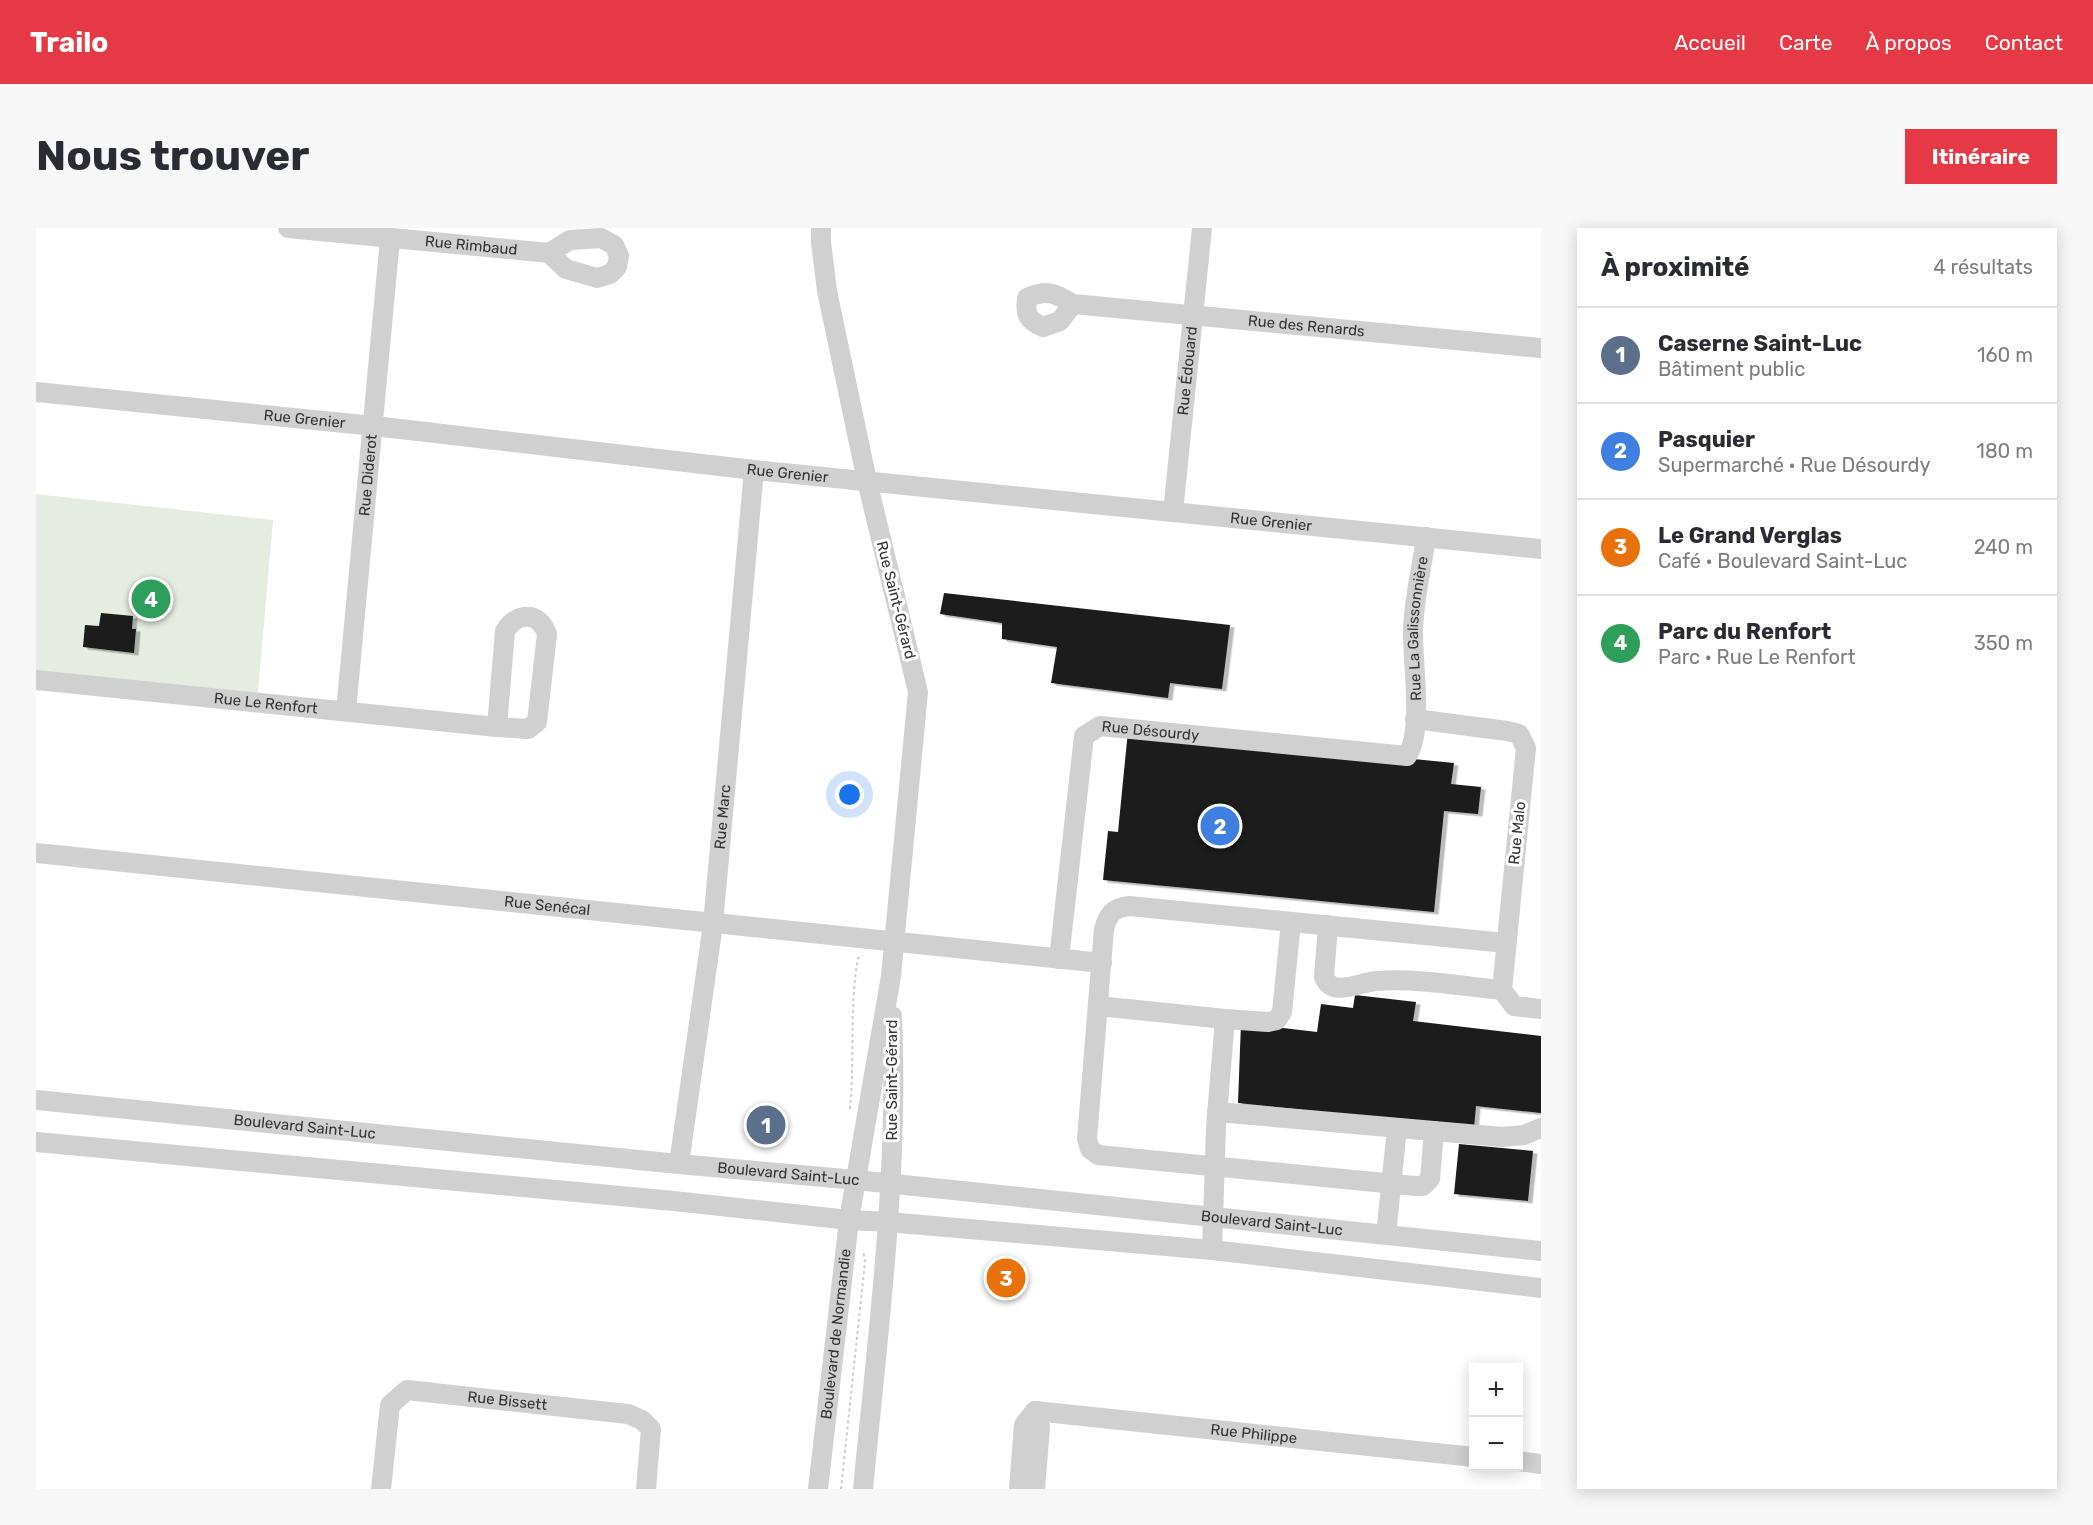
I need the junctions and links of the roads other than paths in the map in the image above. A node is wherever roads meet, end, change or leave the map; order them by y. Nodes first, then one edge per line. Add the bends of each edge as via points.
1 (288, 228) edge
2 (821, 228) edge
3 (1202, 228) edge
4 (390, 239) junction
5 (549, 253) dead end
6 (1073, 304) dead end
7 (1193, 315) junction
8 (1541, 348) edge
9 (36, 392) edge
10 (374, 426) junction
11 (754, 470) junction
12 (867, 481) junction
13 (1173, 512) junction
14 (1426, 537) junction
15 (1541, 549) edge
16 (36, 680) edge
17 (346, 711) junction
18 (1416, 719) junction
19 (497, 727) junction
20 (36, 853) edge
21 (1291, 922) junction
22 (713, 924) junction
23 (1328, 926) junction
24 (895, 942) junction
25 (1506, 943) junction
26 (1059, 959) junction
27 (1102, 963) junction
28 (891, 976) junction
29 (1502, 990) junction
30 (1098, 1005) junction
31 (1541, 1009) edge
32 (1225, 1018) junction
33 (36, 1100) edge
34 (1217, 1112) junction
35 (1397, 1128) junction
36 (1541, 1128) edge
37 (1434, 1131) junction
38 (36, 1142) edge
39 (679, 1164) junction
40 (1214, 1167) junction
41 (856, 1180) junction
42 (890, 1184) junction
43 (1391, 1184) junction
44 (1213, 1217) junction
45 (849, 1220) junction
46 (888, 1222) junction
47 (1386, 1235) junction
48 (1212, 1250) junction
49 (1541, 1251) edge
50 (1541, 1288) edge
51 (1035, 1411) junction
52 (1469, 1457) edge
53 (1523, 1462) edge
54 (1541, 1464) edge
55 (381, 1489) edge
56 (646, 1489) edge
57 (818, 1489) edge
58 (863, 1489) edge
59 (1018, 1489) edge
60 (1035, 1489) edge

1 - 4 street, Rue Rimbaud
2 - 12 street, Rue Saint-Gérard via 827,291
3 - 7 street, Rue Édouard
4 - 5 street, Rue Rimbaud
4 - 10 street, Rue Diderot
6 - 7 street, Rue des Renards
7 - 8 street, Rue des Renards
7 - 13 street, Rue Édouard
9 - 10 street, Rue Grenier
10 - 11 street, Rue Grenier
10 - 17 street, Rue Diderot
11 - 12 street, Rue Grenier
11 - 22 street, Rue Marc
12 - 13 street, Rue Grenier
12 - 24 street, Rue Saint-Gérard via 918,692
13 - 14 street, Rue Grenier
14 - 15 street, Rue Grenier
14 - 18 street, Rue La Galissonnière via 1413,627
16 - 17 street, Rue Le Renfort
17 - 19 street, Rue Le Renfort
18 - 25 street, Rue Malo via 1519,734 1526,748
18 - 26 street, Rue Désourdy via 1407,756 1100,726 1084,736
19 - 19 street, Rue Le Renfort via 528,729 537,722 547,634 544,624 536,618 512,621 505,631
20 - 22 street, Rue Senécal
21 - 23 street
21 - 27 street via 1129,906 1116,908 1104,929
21 - 32 street via 1282,1012 1277,1020
22 - 24 street, Rue Senécal
22 - 39 street, Rue Marc
23 - 25 street
23 - 29 street via 1324,977 1331,988 1396,981
24 - 26 street, Rue Senécal
24 - 28 street, Rue Saint-Gérard
25 - 29 street, Rue Malo
26 - 27 street, Rue Senécal
27 - 30 street
28 - 41 street, Rue Saint-Gérard
28 - 42 street, Rue Saint-Gérard via 895,1076
29 - 31 street via 1514,1006
30 - 32 street
30 - 40 street via 1087,1140 1090,1149 1098,1155
32 - 34 street
33 - 39 street, Boulevard Saint-Luc
34 - 35 street
34 - 40 street
35 - 37 street
35 - 43 street
36 - 37 street via 1502,1137
37 - 43 street via 1430,1179 1423,1186
38 - 45 street
39 - 41 street, Boulevard Saint-Luc
40 - 43 street
40 - 44 street
41 - 42 street, Boulevard Saint-Luc
41 - 45 street, Boulevard de Normandie
42 - 44 street, Boulevard Saint-Luc
42 - 46 street
43 - 47 street
44 - 47 street, Boulevard Saint-Luc
44 - 48 street
45 - 46 street
45 - 57 street, Boulevard de Normandie
46 - 48 street
46 - 58 street
47 - 49 street, Boulevard Saint-Luc
48 - 50 street
51 - 52 street, Rue Philippe
51 - 59 street via 1024,1425
51 - 60 street via 1040,1427
53 - 54 street
55 - 56 street, Rue Bissett via 390,1405 407,1390 628,1414 651,1429

